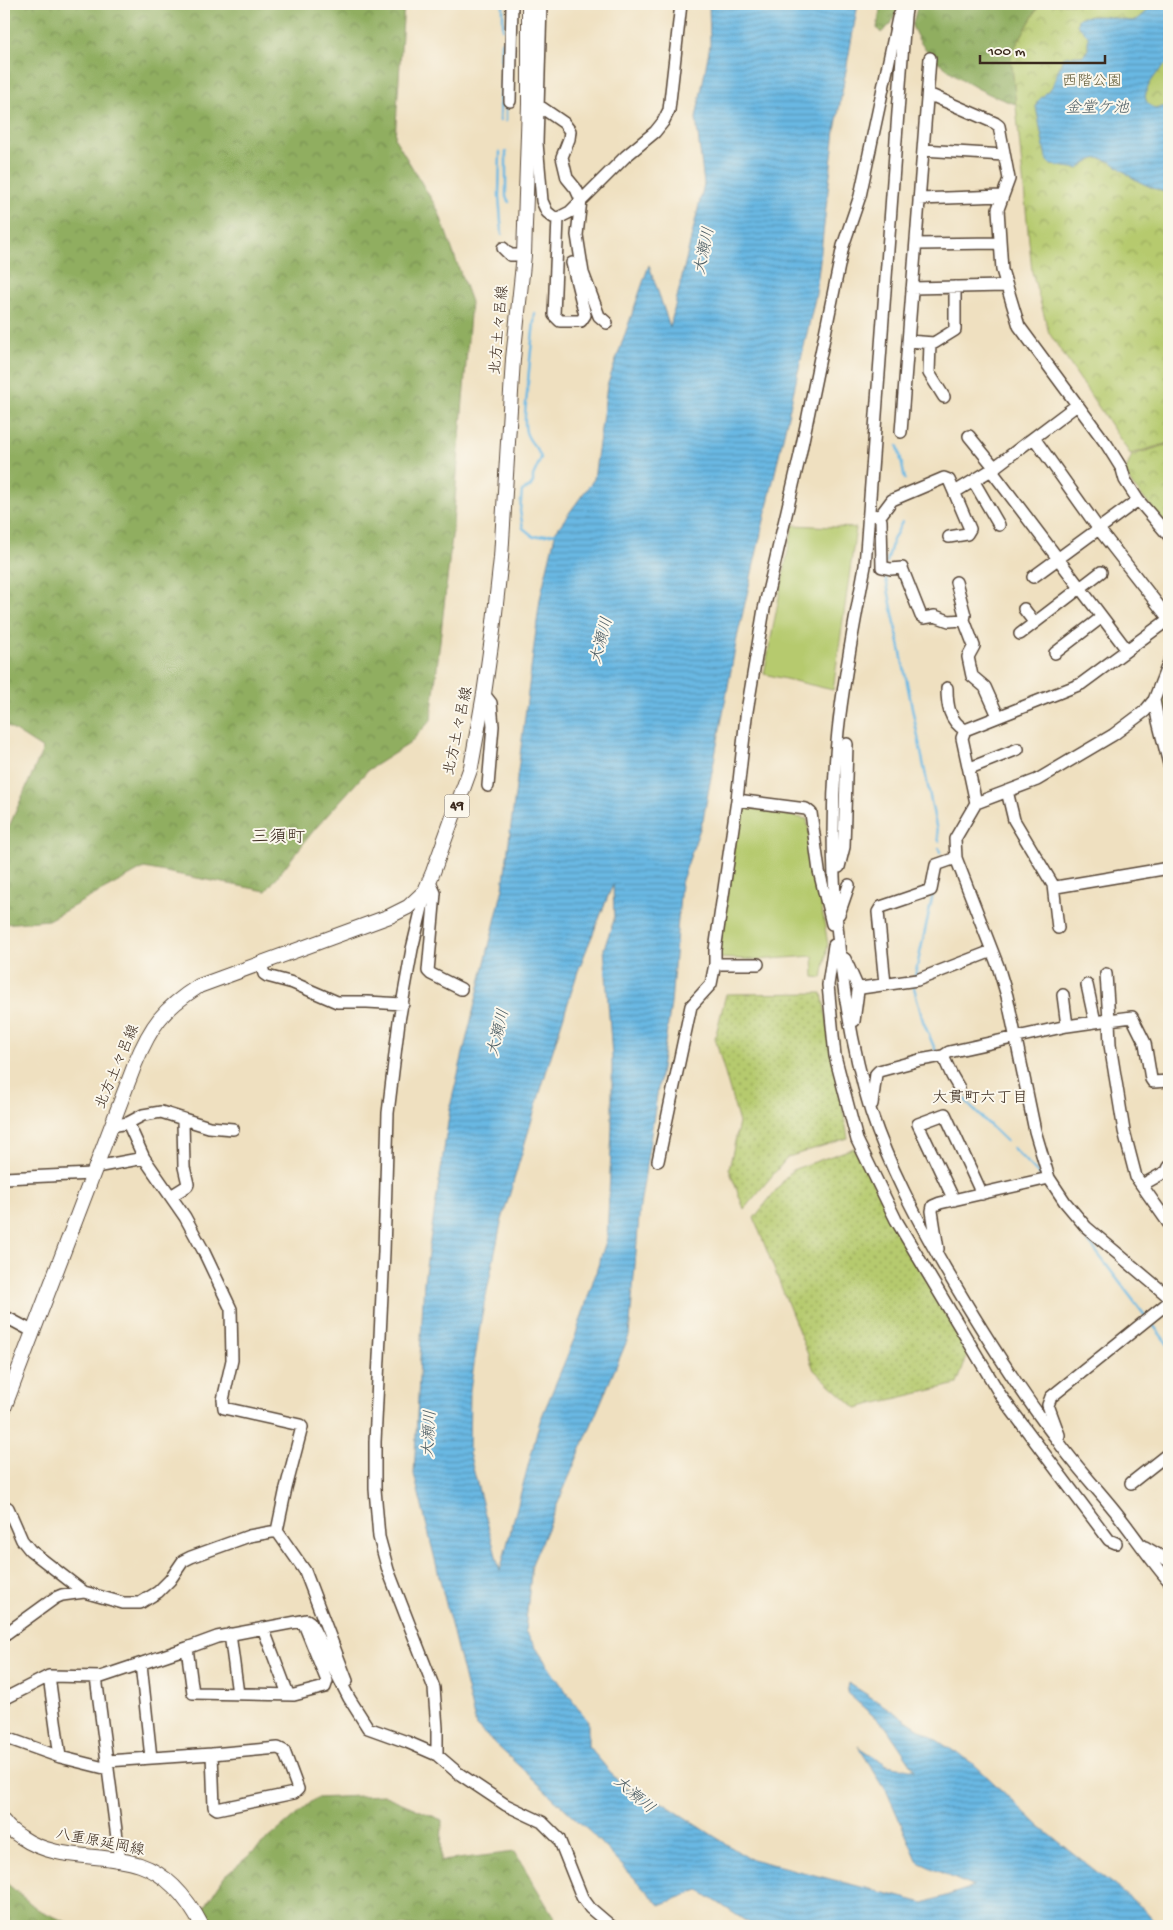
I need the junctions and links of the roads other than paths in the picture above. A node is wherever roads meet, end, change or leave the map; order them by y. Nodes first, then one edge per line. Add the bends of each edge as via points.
1 (512, 4) edge
2 (529, 4) edge
3 (541, 4) edge
4 (681, 4) edge
5 (906, 4) edge
6 (930, 58) dead end
7 (927, 99) junction
8 (510, 102) dead end
9 (534, 102) junction
10 (923, 150) junction
11 (1004, 155) junction
12 (1002, 196) junction
13 (919, 199) junction
14 (581, 200) junction
15 (558, 218) junction
16 (1000, 243) junction
17 (916, 244) junction
18 (503, 248) dead end
19 (524, 255) junction
20 (572, 262) dead end
21 (1005, 286) junction
22 (912, 288) junction
23 (954, 288) junction
24 (607, 323) dead end
25 (908, 341) junction
26 (930, 343) junction
27 (944, 397) dead end
28 (1077, 405) junction
29 (901, 432) dead end
30 (969, 436) dead end
31 (1034, 438) junction
32 (993, 469) junction
33 (974, 482) junction
34 (955, 492) junction
35 (1138, 500) junction
36 (874, 516) junction
37 (999, 526) dead end
38 (1098, 528) junction
39 (1169, 536) edge
40 (949, 537) dead end
41 (1058, 558) junction
42 (1101, 572) dead end
43 (1033, 577) dead end
44 (956, 582) dead end
45 (1079, 587) junction
46 (1024, 610) dead end
47 (1102, 617) junction
48 (1169, 619) edge
49 (964, 620) junction
50 (1034, 622) junction
51 (1020, 634) dead end
52 (1127, 650) junction
53 (1055, 653) dead end
54 (1169, 662) edge
55 (947, 688) dead end
56 (484, 694) junction
57 (1154, 700) junction
58 (998, 716) junction
59 (965, 730) junction
60 (847, 744) dead end
61 (1018, 749) dead end
62 (1169, 764) edge
63 (970, 768) junction
64 (488, 786) dead end
65 (1007, 791) junction
66 (737, 800) junction
67 (976, 803) junction
68 (956, 858) junction
69 (1169, 868) edge
70 (835, 875) junction
71 (427, 885) junction
72 (848, 885) dead end
73 (1053, 885) junction
74 (837, 924) junction
75 (1058, 928) dead end
76 (839, 943) junction
77 (992, 950) junction
78 (841, 956) junction
79 (261, 963) junction
80 (715, 964) junction
81 (758, 964) dead end
82 (1106, 974) dead end
83 (885, 984) junction
84 (1087, 986) dead end
85 (861, 988) junction
86 (461, 989) dead end
87 (1063, 995) dead end
88 (402, 1004) junction
89 (1109, 1020) junction
90 (1094, 1022) junction
91 (1067, 1026) junction
92 (852, 1032) junction
93 (1016, 1038) junction
94 (943, 1056) junction
95 (1169, 1081) edge
96 (959, 1088) dead end
97 (870, 1107) junction
98 (183, 1121) junction
99 (128, 1123) junction
100 (111, 1126) junction
101 (233, 1130) dead end
102 (144, 1158) junction
103 (658, 1162) dead end
104 (1169, 1167) edge
105 (94, 1169) junction
106 (4, 1178) edge
107 (1049, 1178) junction
108 (1142, 1185) junction
109 (982, 1194) junction
110 (171, 1196) junction
111 (954, 1200) junction
112 (1169, 1224) edge
113 (940, 1258) junction
114 (1168, 1295) edge
115 (4, 1316) edge
116 (32, 1332) junction
117 (4, 1408) edge
118 (1058, 1441) junction
119 (1169, 1453) edge
120 (1131, 1483) dead end
121 (4, 1506) edge
122 (277, 1531) junction
123 (1116, 1543) dead end
124 (1138, 1544) junction
125 (1169, 1562) edge
126 (1169, 1581) edge
127 (84, 1592) junction
128 (302, 1620) junction
129 (263, 1628) junction
130 (230, 1634) junction
131 (4, 1635) edge
132 (188, 1648) junction
133 (141, 1664) junction
134 (49, 1676) junction
135 (96, 1678) junction
136 (238, 1694) junction
137 (288, 1694) junction
138 (4, 1699) edge
139 (361, 1717) junction
140 (4, 1737) edge
141 (212, 1754) junction
142 (437, 1755) junction
143 (60, 1757) junction
144 (151, 1758) junction
145 (108, 1765) junction
146 (4, 1822) edge
147 (120, 1861) junction
148 (202, 1926) edge
149 (611, 1926) edge

1 - 8 street
2 - 9 main road, 北方土々呂線 / 49
3 - 9 street
4 - 14 street via 669,110 664,122
5 - 36 street
5 - 66 street via 898,18 860,196 843,246 764,609 746,717
6 - 7 street
7 - 10 street
7 - 11 street via 933,96 995,122 999,126
9 - 14 street via 570,131 562,157 567,178
9 - 15 street via 542,200 547,212
9 - 19 main road, 北方土々呂線 / 49
10 - 11 street
10 - 13 street
11 - 12 street via 1008,180
12 - 13 street
12 - 16 street via 998,210
13 - 17 street
14 - 15 street via 570,212
14 - 24 street via 577,235 583,273 598,316
15 - 20 street via 554,315 560,321 581,321 585,315
16 - 17 street
16 - 21 street
17 - 22 street
18 - 19 street via 510,255
19 - 56 main road, 北方土々呂線 / 49 via 513,360 501,558
21 - 23 street
21 - 28 street via 1019,326
22 - 23 street
22 - 25 street
23 - 26 street via 955,330
25 - 26 street
25 - 29 street
26 - 27 street via 929,373
28 - 31 street
28 - 35 street via 1107,445
30 - 32 street
31 - 32 street
31 - 38 street
32 - 33 street
32 - 41 street
33 - 34 street
33 - 37 street
34 - 36 street via 949,480 944,478 892,500
34 - 40 street via 970,529 967,534
35 - 38 street
35 - 39 street
36 - 49 street via 882,533 882,567 902,568 921,616
36 - 70 street via 838,732
38 - 41 street
38 - 48 street
41 - 43 street
41 - 45 street
42 - 45 street
44 - 49 street
45 - 47 street
45 - 50 street
46 - 50 street
47 - 52 street
47 - 53 street
48 - 52 street
49 - 58 street via 974,646 968,657 972,676 985,687
50 - 51 street
52 - 58 street via 1081,684
54 - 57 street
55 - 59 street via 946,703 952,718
56 - 64 street via 491,703
56 - 71 main road, 北方土々呂線 / 49 via 471,767
57 - 62 street
57 - 65 street via 1145,712 1113,734 1037,780
58 - 59 street
59 - 63 street via 962,738
60 - 70 street via 844,847
61 - 63 street
63 - 67 street
65 - 67 street
65 - 73 street via 1014,820
66 - 74 street via 806,809 811,813 819,871 832,925
66 - 80 street
67 - 68 street via 955,839
68 - 77 street
68 - 83 street via 936,865 931,890 881,907 878,912
69 - 73 street
70 - 74 street
71 - 79 main road, 北方土々呂線 / 49 via 408,907 390,916
71 - 86 street via 435,893 428,971
71 - 88 street
72 - 74 street
73 - 75 street
74 - 76 street
76 - 78 street
76 - 123 street via 834,945 828,985 835,1056 857,1140 896,1220 1001,1396 1108,1540
77 - 83 street via 917,980
77 - 93 street
78 - 85 street
78 - 92 street
79 - 88 street via 266,976 293,983 332,1001
79 - 100 main road, 北方土々呂線 / 49 via 199,986 159,1018 142,1046
80 - 81 street
80 - 103 street via 710,984 691,1006
82 - 89 street
83 - 85 street
84 - 90 street
85 - 92 street via 856,998
87 - 91 street
88 - 142 street via 388,1113 376,1400 377,1520 382,1552 434,1688
89 - 90 street
89 - 95 street via 1132,1017 1145,1042 1151,1079 1153,1082
89 - 108 street via 1124,1131 1136,1177
90 - 91 street
91 - 93 street
92 - 97 street
93 - 94 street
93 - 107 street via 1035,1131
94 - 96 street
94 - 97 street via 879,1070
97 - 113 street via 898,1179
98 - 99 street via 161,1112
98 - 101 street
98 - 110 street via 184,1168 188,1184
99 - 100 street
99 - 102 street
100 - 105 main road, 北方土々呂線 / 49
102 - 105 street
102 - 110 street
104 - 108 street
105 - 106 street
105 - 116 main road, 北方土々呂線 / 49
107 - 109 street
107 - 114 street via 1086,1227
108 - 112 street
109 - 111 street
109 - 111 street via 945,1114 918,1124
110 - 122 street via 203,1250 231,1309 232,1360 224,1408 302,1428
111 - 113 street via 934,1206 932,1211
113 - 118 street via 1008,1372
114 - 118 street via 1050,1397 1048,1405 1059,1435
115 - 116 street
116 - 117 main road, 北方土々呂線 / 49
118 - 124 street
119 - 120 street
121 - 127 street via 30,1550
122 - 127 street via 249,1536 184,1561 158,1592 140,1603 123,1603
122 - 139 street via 305,1571
124 - 125 street
124 - 126 street
127 - 131 street via 62,1594
128 - 129 street
128 - 137 street via 327,1682 324,1687
128 - 139 street via 310,1622
129 - 130 street
129 - 137 street
130 - 132 street
130 - 136 street
132 - 133 street
132 - 136 street via 193,1693
133 - 135 street
133 - 144 street
134 - 135 street
134 - 138 street
134 - 143 street
135 - 145 street
136 - 137 street
139 - 142 street via 368,1728
140 - 143 street
141 - 141 street via 278,1748 284,1751 298,1789 294,1793 218,1809 214,1807
141 - 144 street
142 - 149 street via 506,1805 542,1822 559,1839 582,1897
143 - 145 street
144 - 145 street
145 - 147 street
146 - 147 main road, 八重原延岡線 via 32,1844 55,1853
147 - 148 main road, 八重原延岡線 via 141,1865 163,1877 178,1890

